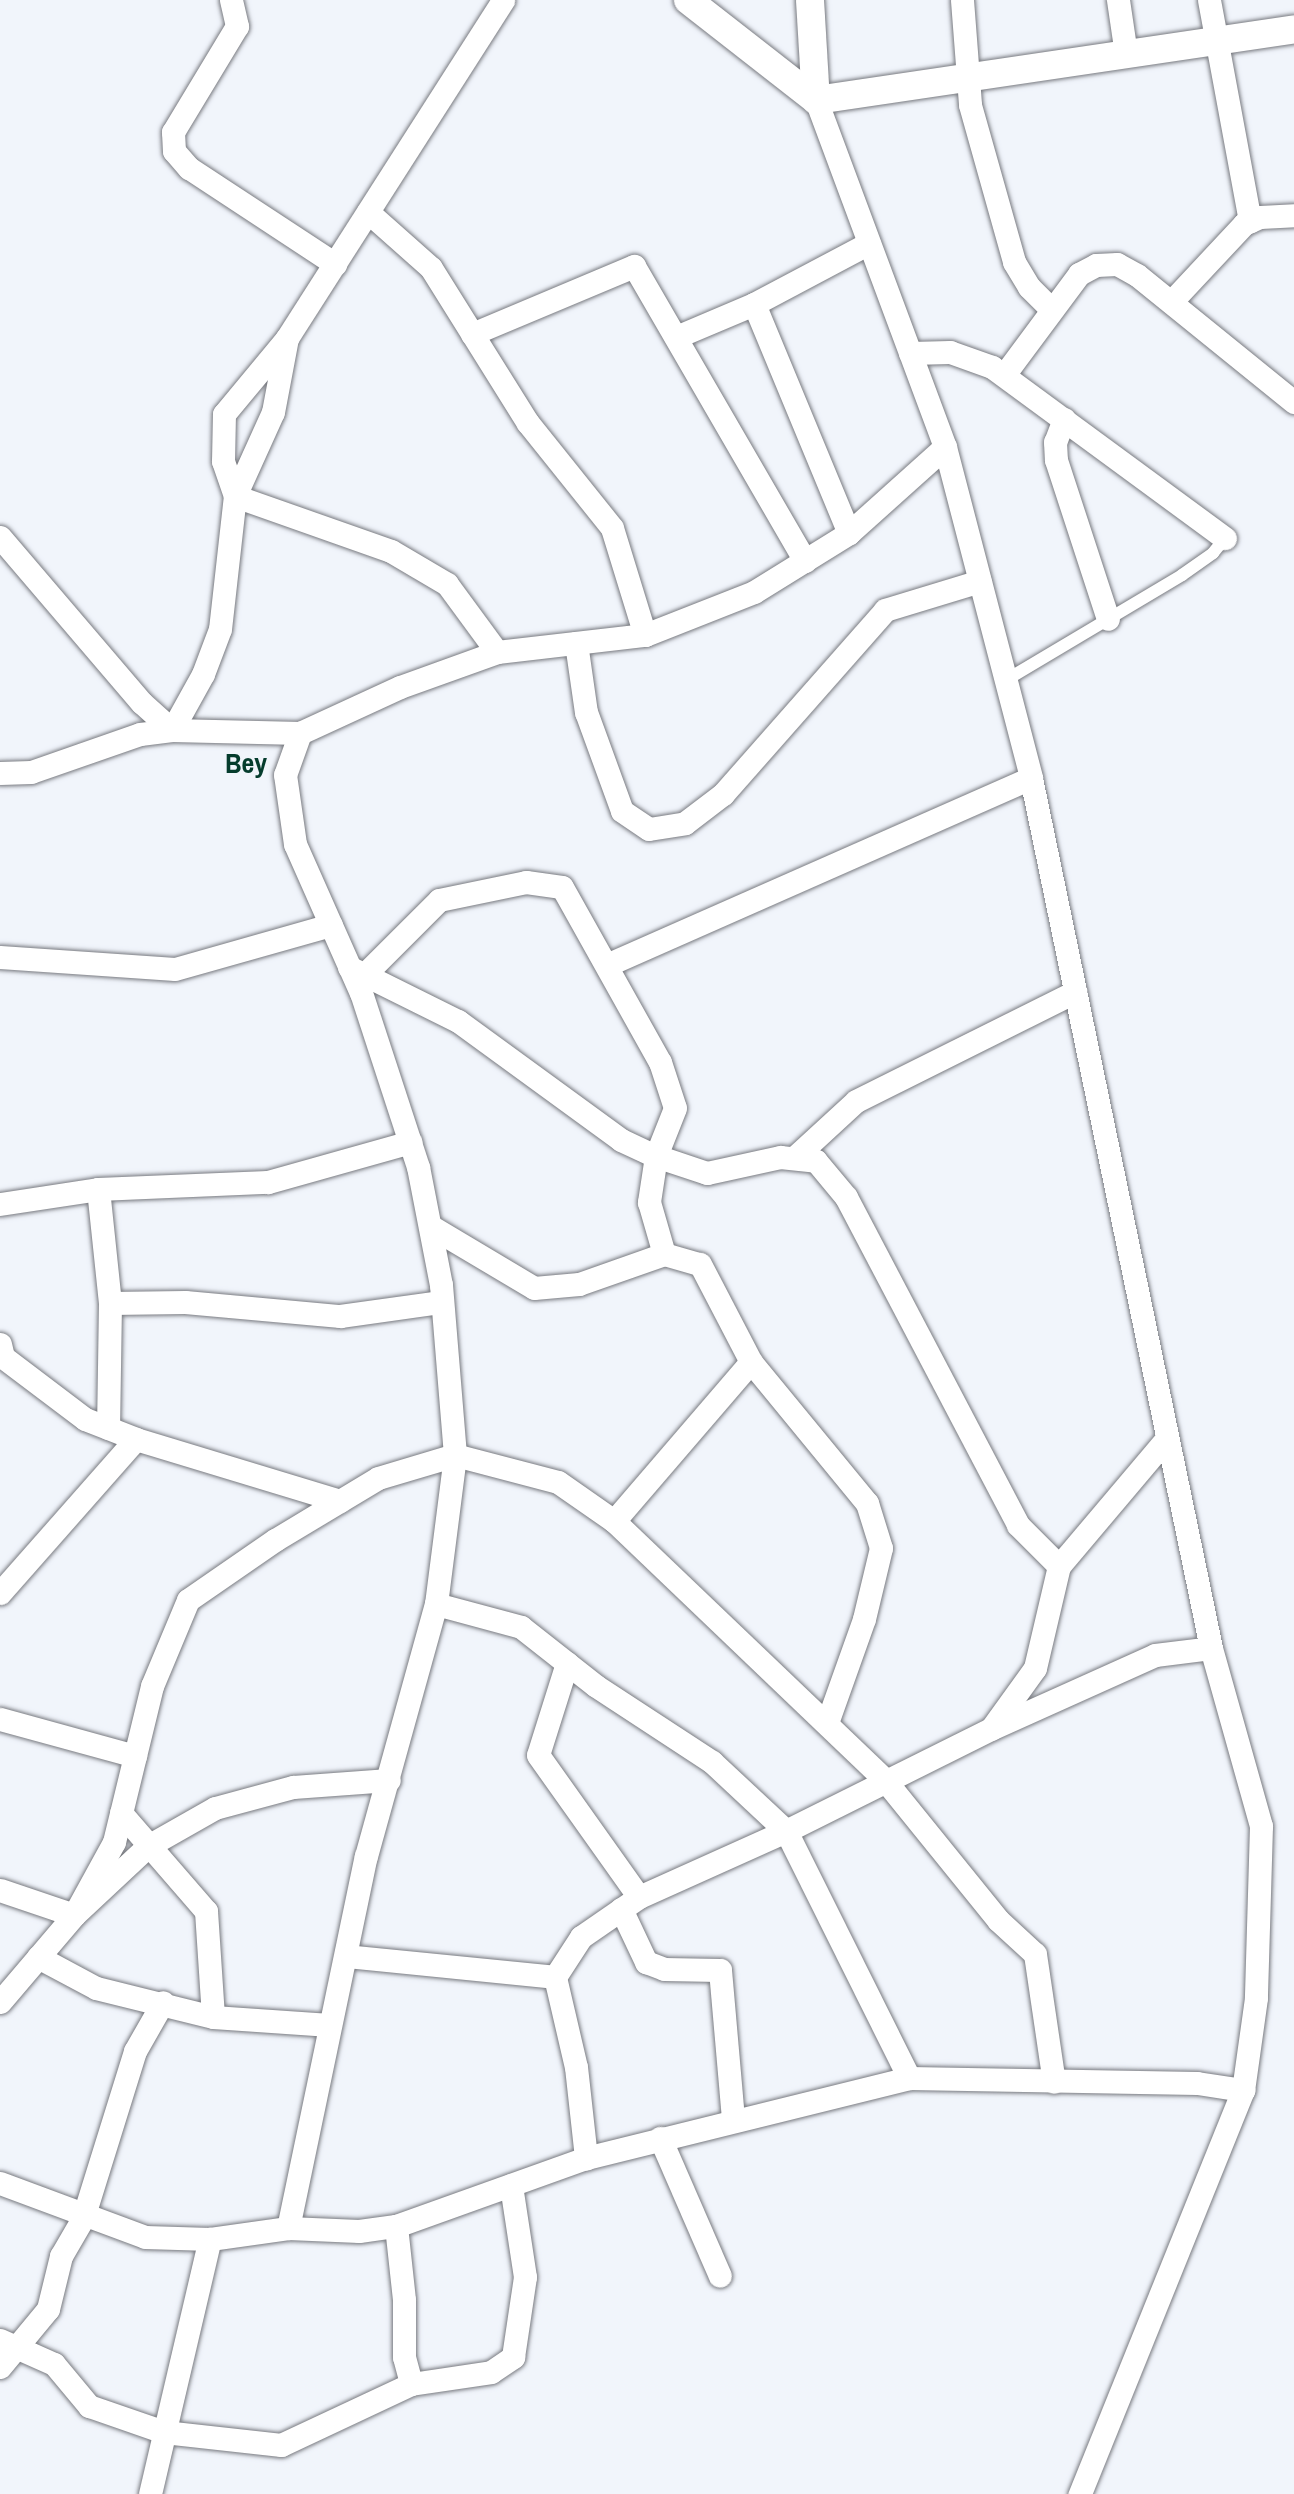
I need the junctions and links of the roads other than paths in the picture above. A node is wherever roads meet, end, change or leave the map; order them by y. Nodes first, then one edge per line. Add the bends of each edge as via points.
1 (231, 0) edge
2 (503, 0) edge
3 (688, 0) edge
4 (810, 0) edge
5 (962, 0) edge
6 (1118, 0) edge
7 (1209, 0) edge
8 (1294, 29) edge
9 (1216, 41) junction
10 (1126, 54) junction
11 (970, 77) junction
12 (816, 100) junction
13 (368, 212) junction
14 (1294, 215) edge
15 (1250, 220) junction
16 (869, 243) junction
17 (335, 264) junction
18 (1171, 302) junction
19 (754, 304) junction
20 (1050, 308) junction
21 (472, 334) junction
22 (677, 337) junction
23 (288, 338) junction
24 (910, 353) junction
25 (1004, 375) junction
26 (1294, 402) edge
27 (1065, 419) junction
28 (945, 447) junction
29 (235, 496) junction
30 (849, 533) junction
31 (0, 537) edge
32 (1225, 538) joint
33 (805, 561) junction
34 (980, 581) junction
35 (1108, 619) junction
36 (645, 635) junction
37 (576, 643) junction
38 (497, 652) junction
39 (1006, 680) junction
40 (172, 730) junction
41 (299, 733) junction
42 (0, 773) edge
43 (1031, 778) junction
44 (331, 925) junction
45 (0, 957) edge
46 (609, 964) junction
47 (357, 971) junction
48 (1075, 992) junction
49 (410, 1142) junction
50 (656, 1156) junction
51 (794, 1158) junction
52 (98, 1189) junction
53 (0, 1204) edge
54 (430, 1226) junction
55 (664, 1254) junction
56 (441, 1302) junction
57 (110, 1303) junction
58 (1, 1354) edge
59 (751, 1362) junction
60 (108, 1428) junction
61 (1167, 1438) junction
62 (136, 1439) junction
63 (456, 1455) junction
64 (340, 1501) junction
65 (614, 1521) junction
66 (1059, 1566) junction
67 (0, 1593) edge
68 (436, 1604) junction
69 (1211, 1648) junction
70 (567, 1663) junction
71 (0, 1719) edge
72 (827, 1723) junction
73 (990, 1729) junction
74 (135, 1756) junction
75 (884, 1779) junction
76 (389, 1780) junction
77 (121, 1813) junction
78 (786, 1831) junction
79 (149, 1846) junction
80 (0, 1890) edge
81 (630, 1903) junction
82 (74, 1915) junction
83 (346, 1956) junction
84 (38, 1957) junction
85 (555, 1977) junction
86 (163, 2001) junction
87 (0, 2002) edge
88 (213, 2017) junction
89 (330, 2025) junction
90 (909, 2078) junction
91 (1054, 2082) junction
92 (1243, 2090) junction
93 (733, 2120) junction
94 (660, 2138) junction
95 (586, 2158) junction
96 (0, 2183) edge
97 (511, 2185) junction
98 (83, 2218) junction
99 (396, 2226) junction
100 (289, 2228) junction
101 (210, 2239) junction
102 (720, 2276) dead end
103 (11, 2343) edge
104 (0, 2367) edge
105 (411, 2384) junction
106 (164, 2432) junction
107 (150, 2494) edge
108 (1080, 2494) edge

1 - 17 street via 237,26 173,132 174,151 189,168
2 - 13 street
3 - 12 street
4 - 12 street
5 - 11 street
6 - 10 street
7 - 9 street
8 - 9 street
9 - 10 street
9 - 15 street
10 - 11 street
11 - 12 street
11 - 20 street via 970,105 1014,262 1029,287
12 - 16 street
13 - 17 street
13 - 21 street via 431,268
14 - 15 street
15 - 18 street
16 - 19 street
16 - 24 street
17 - 23 street
18 - 20 street via 1128,268 1105,264 1079,274
18 - 26 street
19 - 22 street
19 - 30 street
20 - 25 street
21 - 22 street via 634,266
21 - 36 street via 528,423 612,528
22 - 33 street
23 - 29 street via 273,412
23 - 29 street via 224,414 223,461
24 - 25 street via 950,352
24 - 28 street
25 - 27 street
27 - 32 street
27 - 35 street via 1055,442 1056,460
28 - 30 street
28 - 34 street
29 - 38 street via 391,551 447,584
29 - 40 street via 220,629 203,674
30 - 33 street
31 - 40 street via 142,703
32 - 35 lane via 1213,553 1182,575
33 - 36 street via 754,592
34 - 37 street via 885,610 723,794 685,823 649,829 622,811 586,712
34 - 39 street
35 - 39 lane
36 - 37 street
37 - 38 street
38 - 41 street via 400,687
39 - 43 street
40 - 41 street
40 - 42 street via 121,740 31,772
41 - 44 street via 285,775 295,844
43 - 46 street
43 - 48 street
44 - 45 street via 175,969
44 - 47 street
46 - 47 street via 562,887 526,882 439,900
46 - 50 street via 660,1062 675,1108
47 - 49 street
47 - 50 street via 458,1021 621,1140
48 - 51 street via 856,1101
48 - 61 street
49 - 52 street via 268,1182
49 - 54 street
50 - 51 street via 707,1173
50 - 55 street via 649,1202
51 - 66 street via 816,1161 846,1197 1018,1525
52 - 53 street
52 - 57 street
54 - 55 street via 534,1287 579,1284
54 - 56 street
55 - 59 street via 700,1264
56 - 57 street via 340,1316 185,1302
56 - 63 street
57 - 60 street
58 - 60 street via 85,1419
59 - 65 street
59 - 72 street via 867,1503 881,1548 864,1619
60 - 62 street
61 - 66 street
61 - 69 street
62 - 64 street
62 - 67 street
63 - 64 street via 378,1478
63 - 65 street via 558,1482
63 - 68 street
64 - 74 street via 188,1600 152,1686
65 - 72 street
66 - 73 street via 1035,1668
68 - 70 street via 521,1627
68 - 76 street
69 - 73 street via 1155,1655
69 - 92 street via 1261,1826 1256,1998
70 - 78 street via 712,1762
70 - 81 street via 538,1755
71 - 74 street
72 - 75 street
73 - 75 street
74 - 77 street
75 - 78 street
75 - 91 street via 998,1920 1035,1955
76 - 79 street via 293,1787 215,1808
76 - 83 street via 366,1856
77 - 79 street
77 - 82 street via 114,1842
78 - 81 street
78 - 90 street
79 - 82 street
79 - 88 street via 206,1910
80 - 82 street
81 - 85 street via 580,1937
81 - 93 street via 646,1962 664,1969 720,1970
82 - 84 street
83 - 85 street
83 - 89 street
84 - 86 street via 96,1988
84 - 87 street
85 - 95 street via 576,2067
86 - 88 street
86 - 98 street via 135,2051
88 - 89 street
89 - 100 street
90 - 91 street
90 - 93 street
91 - 92 street via 1197,2083
92 - 108 street
93 - 94 street
94 - 95 street
94 - 102 street
95 - 97 street
96 - 98 street
97 - 99 street
97 - 105 street via 525,2277 513,2357 491,2372
98 - 101 street via 145,2237
98 - 103 street via 61,2256 48,2309
99 - 100 street via 359,2231
99 - 105 street via 404,2357
100 - 101 street
101 - 106 street
103 - 104 street
103 - 106 street via 54,2364 89,2406
105 - 106 street via 281,2445
106 - 107 street

